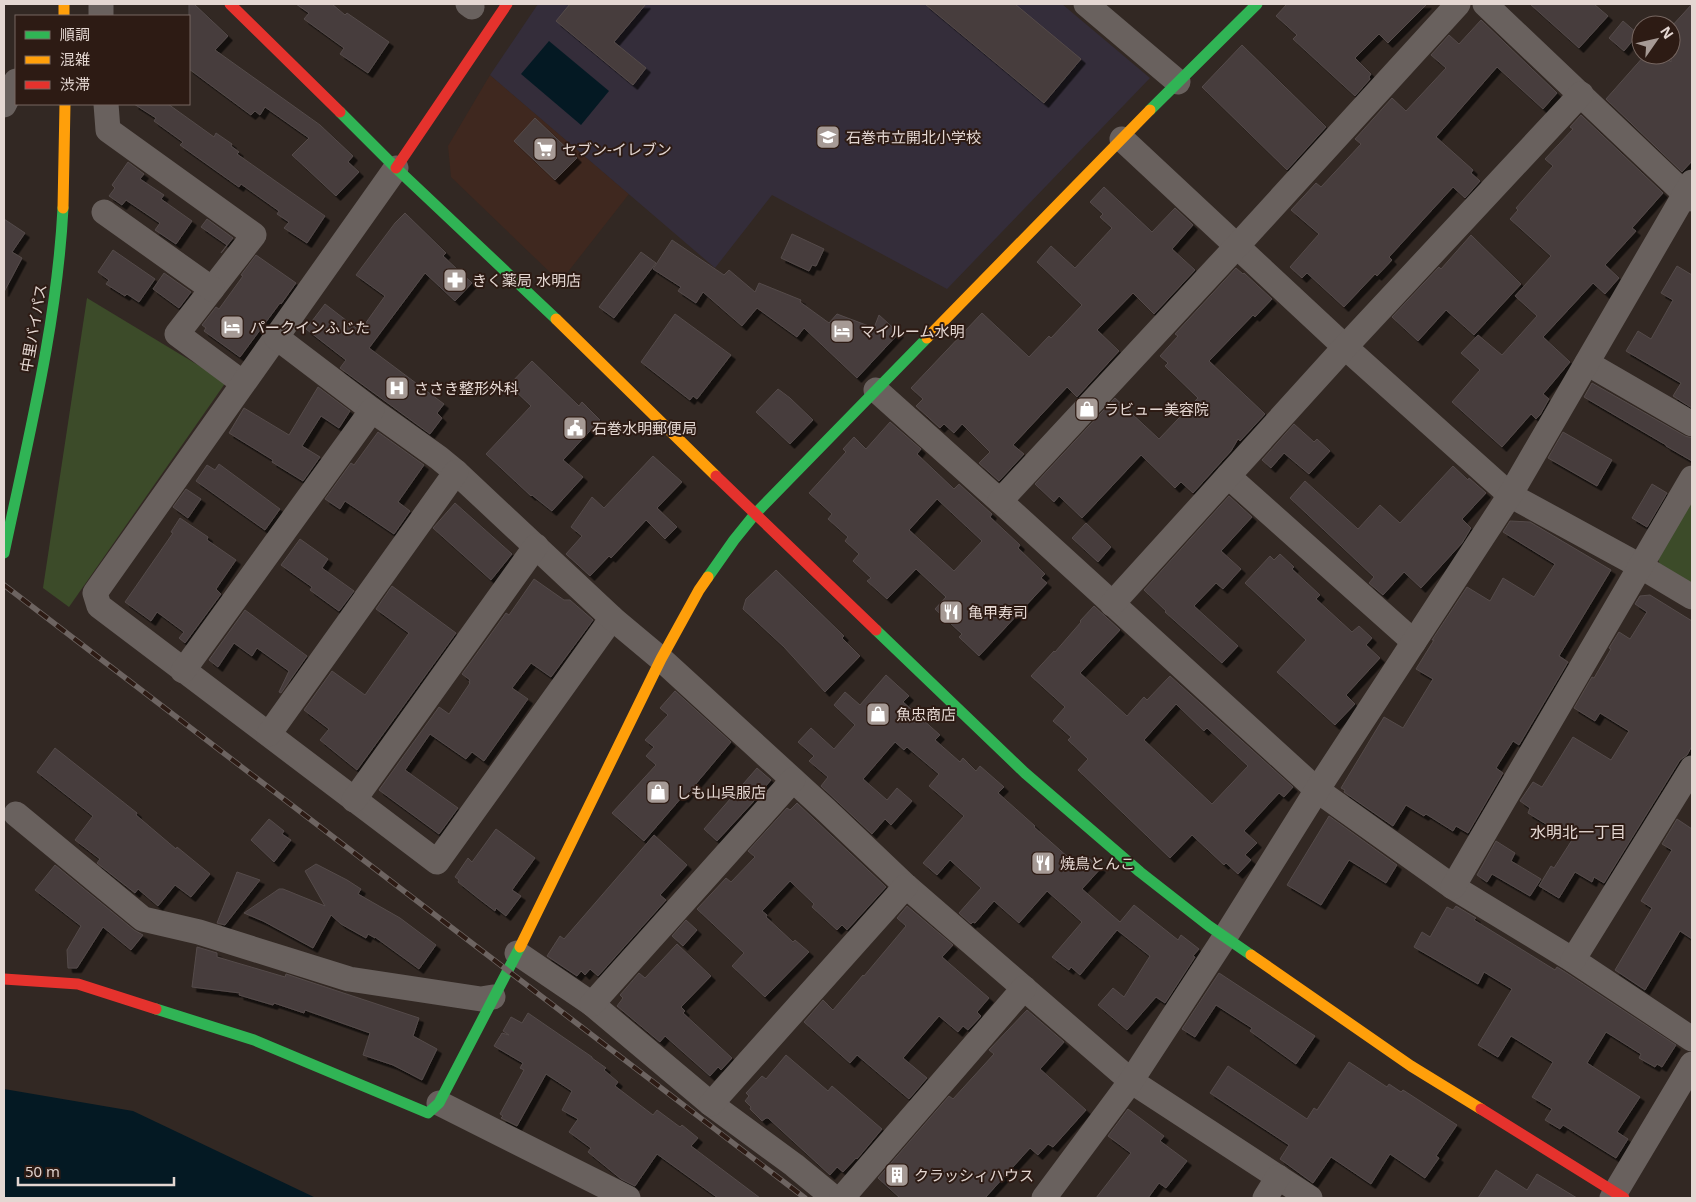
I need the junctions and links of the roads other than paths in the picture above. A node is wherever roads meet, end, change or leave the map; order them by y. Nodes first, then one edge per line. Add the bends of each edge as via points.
1 (58, 4) edge
2 (230, 4) edge
3 (507, 4) edge
4 (1086, 4) edge
5 (1257, 4) edge
6 (1458, 4) edge
7 (1485, 4) edge
8 (52, 15) edge
9 (1178, 82) junction
10 (15, 83) edge
11 (1581, 94) junction
12 (4, 105) edge
13 (65, 105) edge
14 (106, 105) edge
15 (1122, 139) junction
16 (396, 168) junction
17 (1690, 192) edge
18 (104, 212) dead end
19 (1237, 246) junction
20 (212, 289) junction
21 (276, 337) junction
22 (1345, 347) junction
23 (1587, 362) junction
24 (243, 383) junction
25 (876, 390) junction
26 (372, 410) junction
27 (1692, 424) edge
28 (456, 472) junction
29 (1228, 476) junction
30 (1692, 478) edge
31 (1510, 496) junction
32 (1000, 501) junction
33 (755, 514) junction
34 (536, 546) junction
35 (4, 554) edge
36 (1640, 566) junction
37 (1692, 597) edge
38 (1112, 604) junction
39 (612, 618) junction
40 (1414, 642) junction
41 (662, 659) junction
42 (183, 670) junction
43 (269, 734) junction
44 (1692, 768) edge
45 (792, 780) junction
46 (1317, 790) junction
47 (354, 800) junction
48 (16, 814) dead end
49 (906, 886) junction
50 (1453, 887) junction
51 (1225, 937) junction
52 (517, 952) junction
53 (1573, 960) junction
54 (4, 979) edge
55 (1024, 988) junction
56 (493, 997) junction
57 (592, 1004) junction
58 (1692, 1039) edge
59 (1692, 1064) edge
60 (1131, 1081) junction
61 (439, 1103) junction
62 (711, 1104) junction
63 (1272, 1188) edge
64 (1617, 1196) edge
65 (628, 1198) edge
66 (834, 1198) edge
67 (842, 1198) edge
68 (1044, 1198) edge
69 (1310, 1198) edge

1 - 8 street
2 - 16 street
3 - 16 street
4 - 9 street
5 - 9 street
6 - 19 street
7 - 11 street
9 - 15 street
10 - 12 street
11 - 17 street
11 - 22 street
13 - 35 street, 中里バイパス via 63,195 56,284
14 - 20 street via 108,130 254,235
15 - 19 street
15 - 25 street
16 - 21 street
16 - 33 street
17 - 23 street
18 - 20 street
19 - 22 street
19 - 32 street
20 - 24 street via 177,334
21 - 24 street
21 - 26 street
22 - 29 street
22 - 31 street
23 - 27 street
23 - 31 street
24 - 42 street via 95,593 99,606
25 - 32 street
25 - 33 street
26 - 28 street
26 - 42 street
28 - 34 street
28 - 43 street
29 - 38 street
29 - 40 street
30 - 36 street
31 - 36 street
31 - 40 street
32 - 38 street
33 - 41 street via 699,590
33 - 51 street via 1025,773 1140,872
34 - 39 street
34 - 47 street
36 - 37 street
36 - 50 street
38 - 46 street
39 - 41 street
39 - 47 street via 437,862
40 - 46 street
41 - 45 street
41 - 52 street
42 - 43 street
43 - 47 street
44 - 53 street
45 - 49 street
45 - 57 street
46 - 50 street
46 - 51 street
48 - 56 street via 142,919 199,932 349,979 481,999
49 - 55 street
49 - 62 street
50 - 53 street
51 - 60 street
51 - 64 street via 1411,1066
52 - 56 street
52 - 57 street
53 - 58 street
54 - 61 street via 78,984 254,1040 428,1113
55 - 60 street
55 - 67 street
56 - 61 street
57 - 62 street
59 - 64 street
60 - 63 street
60 - 68 street
61 - 65 street
62 - 66 street
63 - 69 street

